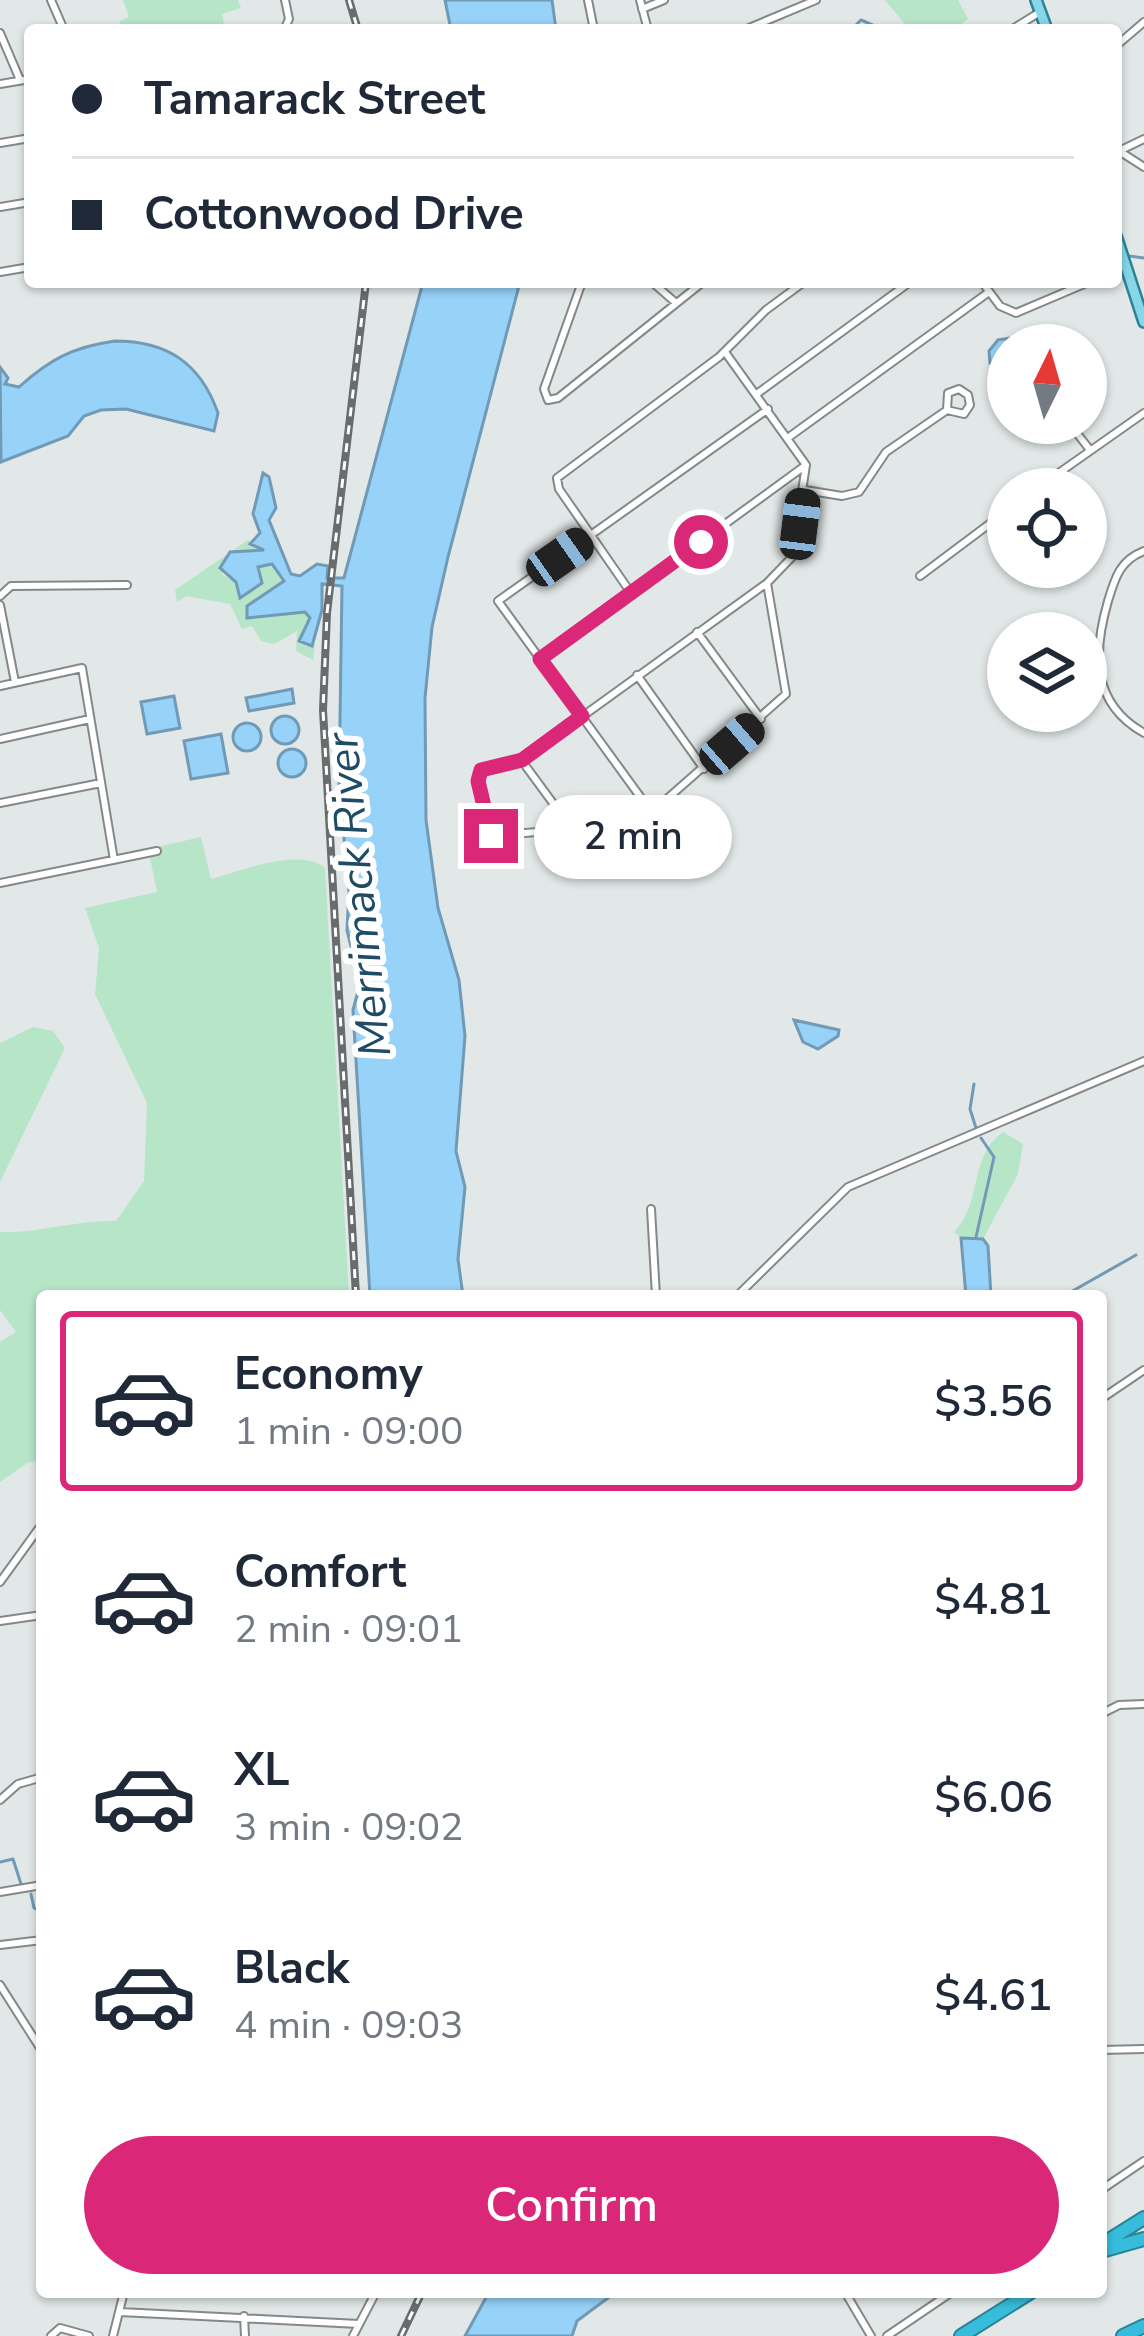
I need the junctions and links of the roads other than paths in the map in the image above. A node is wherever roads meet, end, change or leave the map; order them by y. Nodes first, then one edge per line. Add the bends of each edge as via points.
1 (664, 0) edge
2 (778, 0) edge
3 (816, 0) edge
4 (1036, 0) edge
5 (641, 4) edge
6 (1040, 12) junction
7 (784, 14) junction
8 (759, 24) edge
9 (1021, 24) edge
10 (1045, 24) edge
11 (0, 33) edge
12 (24, 78) edge
13 (1122, 271) edge
14 (580, 288) edge
15 (659, 288) edge
16 (695, 288) edge
17 (796, 288) edge
18 (902, 288) edge
19 (986, 288) edge
20 (1075, 288) edge
21 (989, 292) junction
22 (676, 303) junction
23 (1144, 322) edge
24 (725, 352) junction
25 (757, 393) junction
26 (768, 409) junction
27 (947, 410) junction
28 (1144, 413) edge
29 (790, 436) junction
30 (1085, 444) edge
31 (1090, 450) junction
32 (806, 466) junction
33 (1065, 468) edge
34 (804, 490) junction
35 (987, 526) edge
36 (590, 535) junction
37 (1144, 550) edge
38 (920, 576) dead end
39 (767, 583) junction
40 (128, 586) dead end
41 (631, 593) junction
42 (1, 598) edge
43 (2, 627) edge
44 (698, 632) junction
45 (540, 659) junction
46 (638, 675) junction
47 (15, 682) junction
48 (0, 686) edge
49 (582, 716) junction
50 (90, 719) junction
51 (761, 719) junction
52 (1144, 733) edge
53 (0, 740) edge
54 (522, 760) junction
55 (704, 769) junction
56 (101, 783) junction
57 (0, 803) edge
58 (652, 813) junction
59 (571, 829) junction
60 (157, 851) dead end
61 (114, 860) junction
62 (0, 883) edge
63 (1144, 1060) edge
64 (651, 1209) dead end
65 (656, 1290) edge
66 (743, 1290) edge
67 (1144, 1370) edge
68 (1107, 1395) edge
69 (36, 1530) edge
70 (0, 1582) edge
71 (36, 1616) edge
72 (0, 1622) edge
73 (1144, 1703) edge
74 (1107, 1711) edge
75 (36, 1779) edge
76 (0, 1800) edge
77 (36, 1886) edge
78 (0, 1892) edge
79 (36, 1941) edge
80 (0, 1945) edge
81 (0, 1985) edge
82 (36, 2041) edge
83 (1144, 2049) edge
84 (1107, 2050) edge
85 (1144, 2161) edge
86 (1107, 2186) edge
87 (1144, 2218) edge
88 (1144, 2239) edge
89 (1107, 2244) edge
90 (1107, 2247) edge
91 (123, 2298) edge
92 (373, 2298) edge
93 (849, 2298) edge
94 (943, 2298) edge
95 (1021, 2298) edge
96 (120, 2312) junction
97 (244, 2316) junction
98 (359, 2324) junction
99 (1144, 2326) edge
100 (51, 2336) edge
101 (89, 2336) edge
102 (113, 2336) edge
103 (245, 2336) edge
104 (353, 2336) edge
105 (871, 2336) edge
106 (887, 2336) edge
107 (961, 2336) edge
108 (1123, 2336) edge

1 - 5 street
2 - 7 street
3 - 7 street
4 - 6 main road
6 - 9 street
6 - 10 main road
7 - 8 street
11 - 12 street
13 - 23 main road
14 - 22 street via 544,389 548,400
15 - 22 street
16 - 22 street
17 - 24 street
18 - 25 street
19 - 21 street
20 - 21 street via 1016,313
21 - 29 street
24 - 25 street
24 - 36 street via 557,478
25 - 26 street
26 - 29 street
26 - 36 street
27 - 27 street via 964,414 968,395 948,392
27 - 34 street via 888,450 859,492
28 - 31 street
29 - 32 street
30 - 31 street
31 - 33 street
32 - 34 street
32 - 41 street
34 - 39 street via 792,557
35 - 38 street
36 - 41 street
36 - 45 street via 498,601
37 - 52 street via 1115,578 1097,654 1110,703
39 - 44 street
39 - 51 street via 788,689
40 - 42 street via 10,586
41 - 45 street
42 - 43 street
43 - 47 street
44 - 46 street
44 - 51 street
45 - 49 street
46 - 49 street
46 - 55 street
47 - 48 street
47 - 50 street via 82,668
49 - 54 street
49 - 58 street
50 - 53 street
50 - 56 street
51 - 55 street
54 - 59 street
54 - 59 street via 478,775 487,831 502,838
55 - 58 street
56 - 57 street
56 - 61 street
58 - 59 street via 596,857
60 - 61 street
61 - 62 street
63 - 66 street via 848,1187
64 - 65 street
67 - 68 street
69 - 70 street
71 - 72 street
73 - 74 street
75 - 76 street
77 - 78 street
79 - 80 street
81 - 82 street
83 - 84 street
85 - 86 street
87 - 89 highway
88 - 90 highway
91 - 96 street
92 - 98 street
93 - 105 street
94 - 106 street
95 - 107 highway
96 - 97 street
96 - 102 street
97 - 98 street
97 - 103 street
98 - 104 street
99 - 108 highway
100 - 101 street via 60,2328

